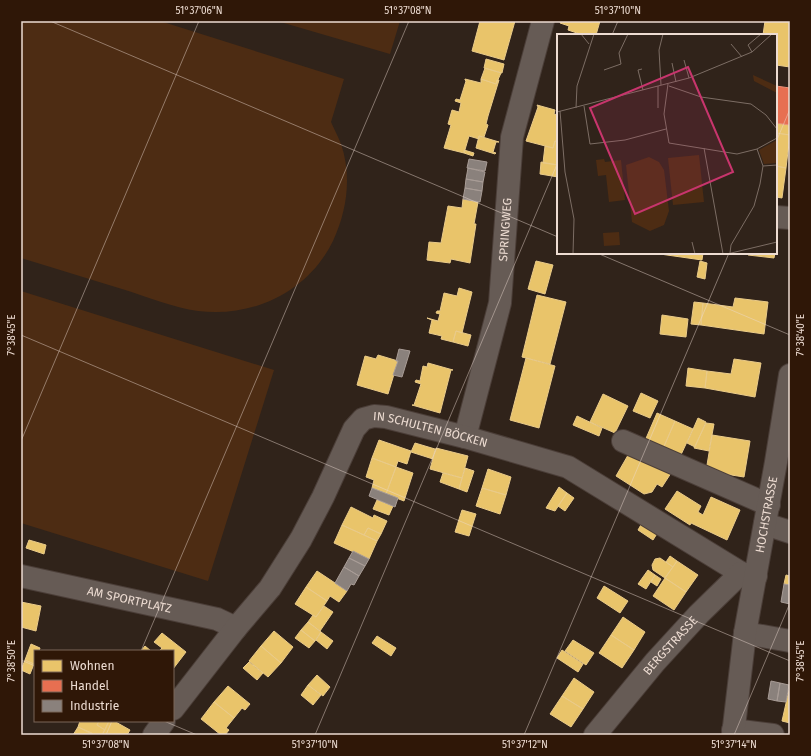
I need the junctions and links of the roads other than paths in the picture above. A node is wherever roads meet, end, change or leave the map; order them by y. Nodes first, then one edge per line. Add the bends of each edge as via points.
1 (543, 21) edge
2 (777, 216) edge
3 (790, 218) edge
4 (790, 375) edge
5 (789, 398) edge
6 (465, 437) junction
7 (624, 441) dead end
8 (767, 515) junction
9 (790, 532) edge
10 (748, 574) junction
11 (21, 576) edge
12 (236, 628) junction
13 (745, 633) junction
14 (790, 641) edge
15 (174, 708) edge
16 (163, 722) edge
17 (733, 733) edge
18 (154, 735) edge
19 (595, 735) edge
20 (773, 735) edge

1 - 6 street, SPRINGWEG via 512,137 500,303
2 - 3 street
4 - 5 street, HOCHSTRASSE
5 - 8 street, HOCHSTRASSE
6 - 10 street, IN SCHULTEN BÖCKEN via 568,467
6 - 12 street, IN SCHULTEN BÖCKEN via 386,417 374,416 363,419 354,429 301,539 270,588
7 - 8 street
8 - 9 street
8 - 10 street, HOCHSTRASSE
10 - 13 street, HOCHSTRASSE
10 - 19 street, BERGSTRASSE via 700,614 655,662
11 - 12 street, AM SPORTPLATZ via 217,619
12 - 15 street, IN SCHULTEN BÖCKEN
13 - 14 street
13 - 17 street, HOCHSTRASSE
16 - 18 street
17 - 20 street, HOCHSTRASSE

